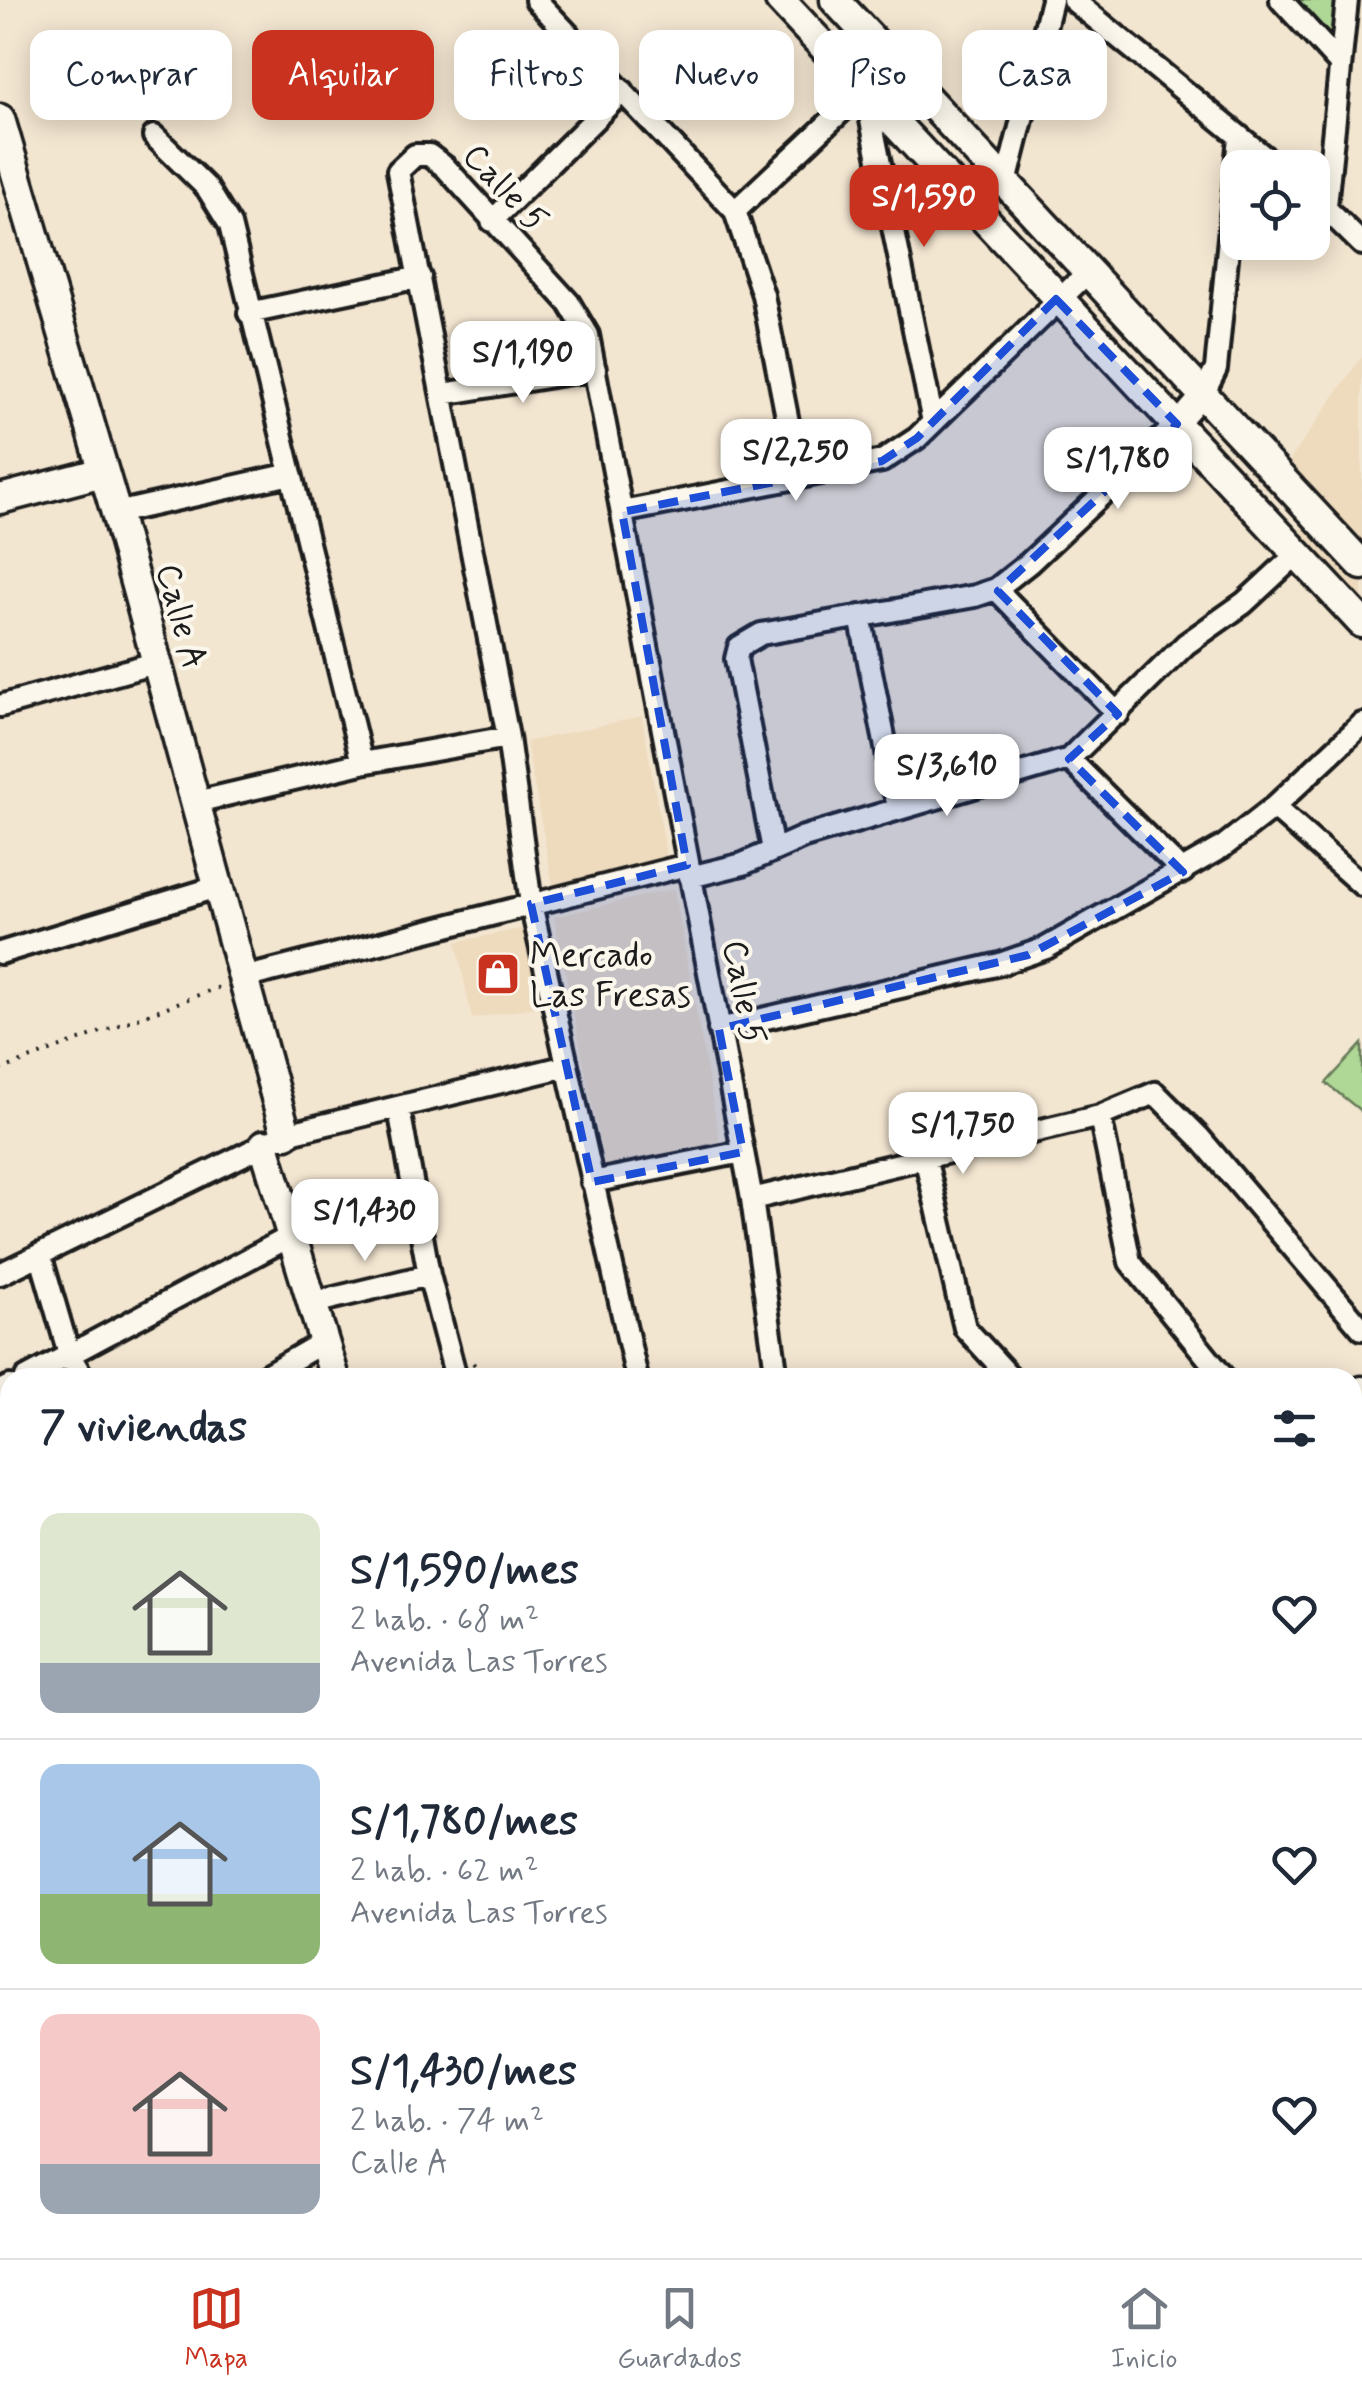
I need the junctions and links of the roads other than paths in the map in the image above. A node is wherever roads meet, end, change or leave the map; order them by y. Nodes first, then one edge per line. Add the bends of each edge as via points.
1 (536, 0) edge
2 (780, 0) edge
3 (1052, 0) edge
4 (1073, 0) edge
5 (1281, 0) edge
6 (1347, 0) edge
7 (845, 6) edge
8 (814, 36) edge
9 (1339, 63) junction
10 (623, 91) junction
11 (0, 118) edge
12 (832, 120) edge
13 (871, 120) edge
14 (893, 120) edge
15 (154, 136) dead end
16 (1239, 136) junction
17 (1256, 150) edge
18 (1326, 150) edge
19 (1006, 183) junction
20 (735, 211) junction
21 (1330, 212) edge
22 (492, 220) junction
23 (1362, 244) edge
24 (1089, 271) junction
25 (420, 276) junction
26 (1056, 299) junction
27 (249, 313) junction
28 (595, 369) junction
29 (443, 394) junction
30 (1204, 394) junction
31 (933, 422) junction
32 (1177, 424) junction
33 (104, 472) junction
34 (291, 474) junction
35 (799, 478) junction
36 (0, 498) edge
37 (622, 512) junction
38 (116, 513) junction
39 (1298, 553) junction
40 (1362, 565) edge
41 (996, 589) junction
42 (860, 616) junction
43 (1362, 622) edge
44 (156, 664) junction
45 (0, 706) edge
46 (1118, 714) junction
47 (1362, 724) edge
48 (508, 737) junction
49 (1069, 759) junction
50 (362, 763) junction
51 (196, 802) junction
52 (1274, 807) junction
53 (898, 808) junction
54 (773, 850) junction
55 (689, 871) junction
56 (1183, 872) junction
57 (220, 886) junction
58 (1362, 886) edge
59 (531, 904) junction
60 (0, 953) edge
61 (244, 978) junction
62 (719, 1029) junction
63 (568, 1066) junction
64 (399, 1109) junction
65 (1100, 1116) junction
66 (275, 1139) junction
67 (742, 1152) junction
68 (926, 1161) junction
69 (592, 1182) junction
70 (752, 1199) junction
71 (293, 1236) junction
72 (40, 1254) junction
73 (0, 1274) edge
74 (429, 1274) junction
75 (313, 1302) junction
76 (1362, 1329) edge
77 (324, 1340) junction
78 (70, 1354) junction
79 (44, 1368) edge
80 (78, 1368) edge
81 (278, 1368) edge
82 (333, 1368) edge
83 (453, 1368) edge
84 (634, 1368) edge
85 (776, 1368) edge
86 (1002, 1368) edge
87 (1216, 1368) edge

1 - 10 street
2 - 8 street
3 - 19 street
4 - 16 street
5 - 9 street
6 - 9 street
7 - 19 street
9 - 18 street
10 - 20 street
10 - 22 street
11 - 33 street, Calle A
12 - 20 street
13 - 31 street
14 - 26 street
15 - 27 street via 224,213
16 - 17 street
16 - 30 street via 1216,369
19 - 24 street
20 - 35 street via 764,295
21 - 23 street
22 - 25 street, Calle 5 via 437,159 406,159 397,179
22 - 28 street, Calle 5 via 569,303 588,335
24 - 26 street
24 - 30 street
25 - 27 street
25 - 29 street, Calle 5
26 - 31 street
26 - 32 street
27 - 34 street
28 - 29 street
28 - 37 street, Calle 5
29 - 48 street, Calle 5
30 - 32 street
30 - 40 street
31 - 35 street via 882,461
32 - 39 street
32 - 41 street
33 - 36 street
33 - 38 street, Calle A
34 - 38 street
34 - 50 street
35 - 37 street
37 - 55 street, Calle 5
38 - 44 street, Calle A
39 - 43 street
39 - 46 street via 1258,592 1186,644
41 - 42 street
41 - 46 street
42 - 53 street
42 - 54 street via 761,634 739,647
44 - 45 street
44 - 51 street, Calle A
46 - 49 street
47 - 52 street
48 - 50 street
48 - 59 street, Calle 5
49 - 53 street
49 - 56 street
50 - 51 street
51 - 57 street, Calle A
52 - 56 street
52 - 58 street
53 - 54 street
54 - 55 street via 742,864
55 - 59 street
55 - 62 street, Calle 5
56 - 62 street via 1014,960
57 - 60 street
57 - 61 street, Calle A
59 - 61 street
59 - 63 street, Calle 5
61 - 66 street, Calle A
62 - 67 street, Calle 5
63 - 64 street
63 - 69 street, Calle 5
64 - 66 street
64 - 74 street
65 - 68 street
65 - 76 street via 1154,1093
65 - 87 street via 1130,1262
66 - 71 street, Calle A
66 - 72 street
67 - 69 street
67 - 70 street, Calle 5
68 - 70 street
68 - 86 street via 965,1328
69 - 84 street, Calle 5
70 - 85 street, Calle 5
71 - 75 street, Calle A
71 - 78 street
72 - 73 street
72 - 78 street
74 - 75 street
74 - 83 street
75 - 77 street, Calle A
77 - 81 street
77 - 82 street, Calle A
78 - 79 street
78 - 80 street

